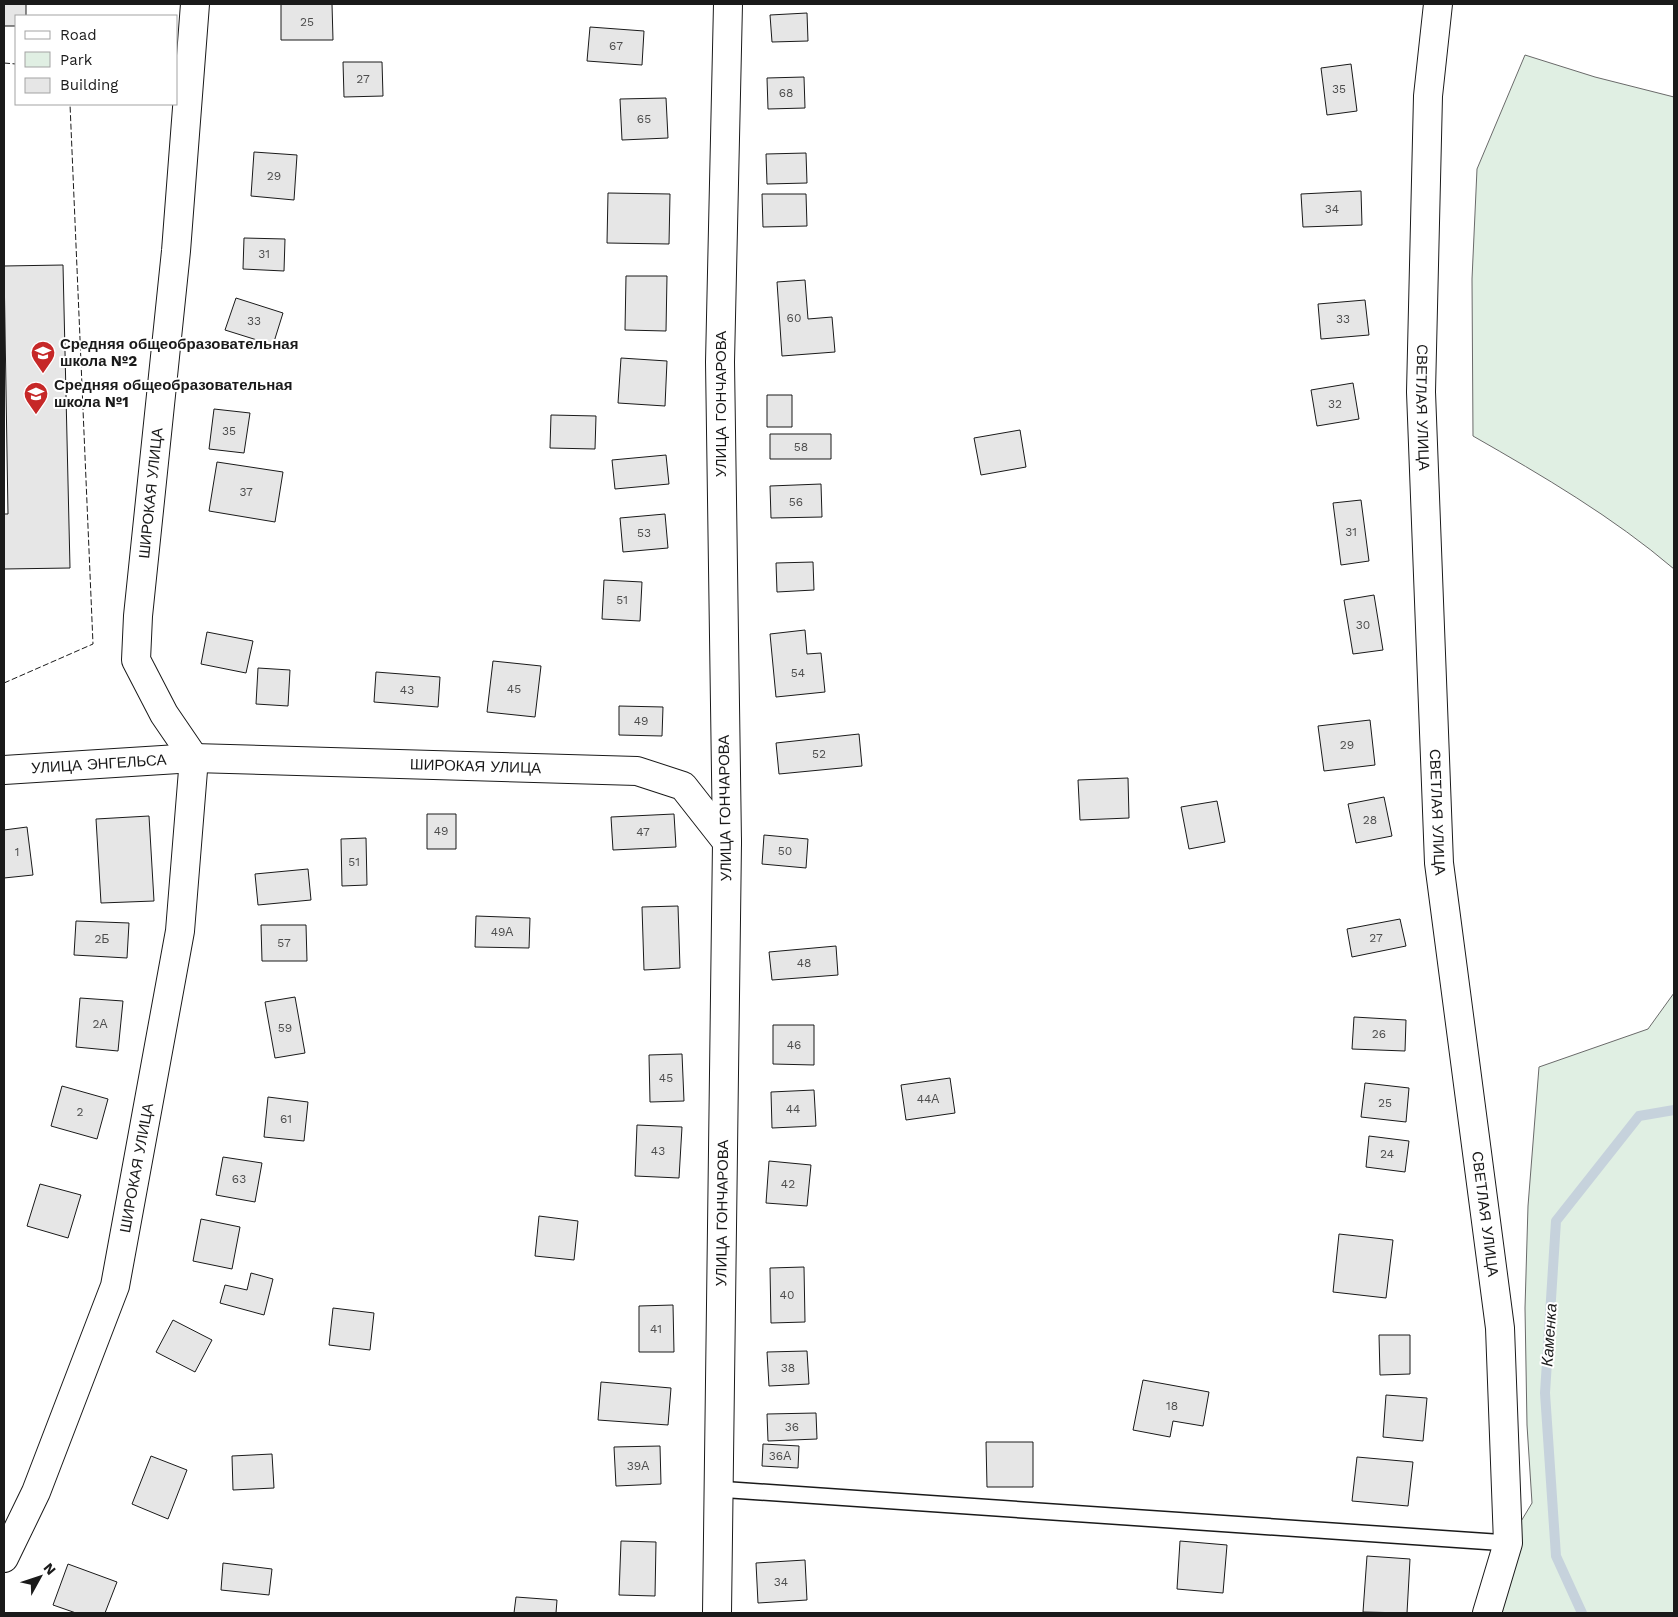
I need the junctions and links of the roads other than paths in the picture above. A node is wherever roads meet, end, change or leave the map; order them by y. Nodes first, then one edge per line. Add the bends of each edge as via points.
1 (195, 4) edge
2 (728, 4) edge
3 (1438, 4) edge
4 (194, 758) junction
5 (4, 770) edge
6 (727, 842) junction
7 (717, 1489) junction
8 (1508, 1543) junction
9 (4, 1558) edge
10 (717, 1613) edge
11 (1486, 1613) edge

1 - 4 street, ШИРОКАЯ УЛИЦА via 176,251 136,660 164,714
2 - 6 street, УЛИЦА ГОНЧАРОВА via 720,362
3 - 8 street, СВЕТЛАЯ УЛИЦА via 1428,96 1421,392 1439,863 1500,1328
4 - 5 street, УЛИЦА ЭНГЕЛЬСА
4 - 6 street, ШИРОКАЯ УЛИЦА via 637,771 683,786
4 - 9 street, ШИРОКАЯ УЛИЦА via 180,931 115,1286 36,1492
6 - 7 street, УЛИЦА ГОНЧАРОВА
7 - 8 lane
7 - 10 street, УЛИЦА ГОНЧАРОВА
8 - 11 street, СВЕТЛАЯ УЛИЦА

